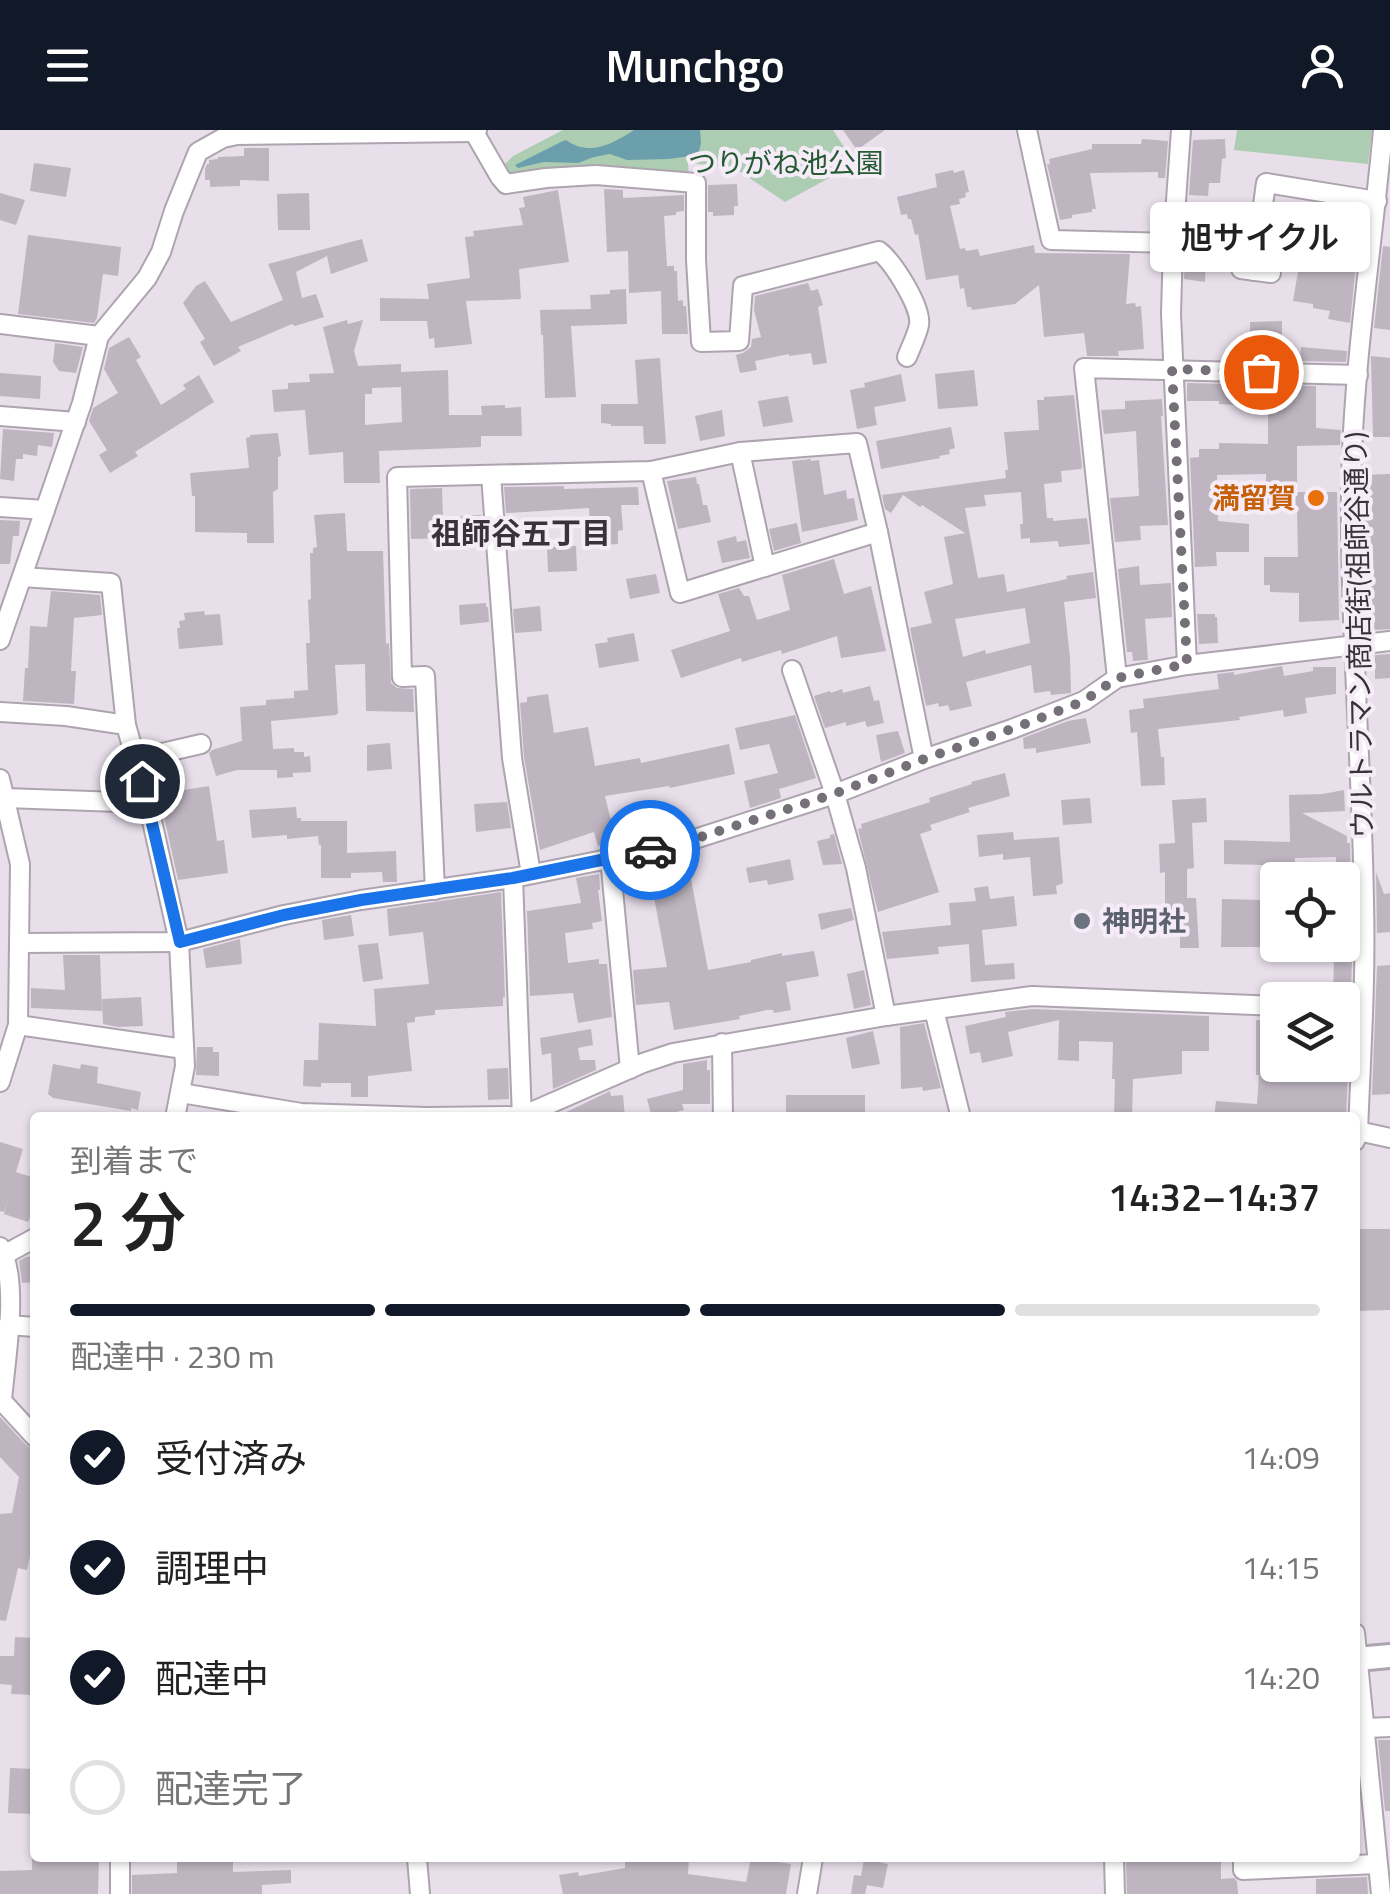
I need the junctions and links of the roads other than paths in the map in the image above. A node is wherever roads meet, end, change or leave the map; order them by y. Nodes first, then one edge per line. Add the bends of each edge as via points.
1 (1027, 130) edge
2 (1181, 130) edge
3 (1383, 130) edge
4 (476, 131) edge
5 (224, 134) edge
6 (1377, 201) junction
7 (1173, 242) junction
8 (1255, 271) dead end
9 (0, 324) edge
10 (99, 336) junction
11 (908, 357) dead end
12 (1172, 369) junction
13 (1358, 376) junction
14 (0, 416) edge
15 (76, 422) junction
16 (740, 452) junction
17 (651, 471) junction
18 (491, 475) junction
19 (0, 508) edge
20 (45, 510) junction
21 (878, 532) junction
22 (765, 567) junction
23 (22, 576) junction
24 (7, 597) edge
25 (0, 640) edge
26 (1390, 642) edge
27 (1353, 644) junction
28 (1187, 664) junction
29 (792, 670) dead end
30 (1117, 678) junction
31 (0, 712) edge
32 (126, 725) junction
33 (202, 744) dead end
34 (136, 759) junction
35 (924, 759) junction
36 (0, 779) edge
37 (834, 794) junction
38 (5, 798) junction
39 (148, 803) junction
40 (610, 858) junction
41 (522, 876) junction
42 (436, 890) junction
43 (180, 942) junction
44 (19, 944) junction
45 (1260, 1005) edge
46 (1360, 1009) edge
47 (1363, 1009) junction
48 (934, 1010) junction
49 (886, 1016) junction
50 (18, 1024) junction
51 (722, 1044) junction
52 (184, 1049) junction
53 (630, 1069) junction
54 (0, 1082) edge
55 (181, 1093) junction
56 (176, 1112) edge
57 (295, 1112) edge
58 (522, 1112) edge
59 (533, 1112) edge
60 (722, 1112) edge
61 (960, 1112) edge
62 (1357, 1112) edge
63 (1360, 1136) edge
64 (1390, 1138) edge
65 (30, 1240) edge
66 (2, 1253) edge
67 (8, 1325) junction
68 (30, 1327) edge
69 (1, 1402) edge
70 (30, 1431) edge
71 (1390, 1656) edge
72 (1360, 1659) edge
73 (1360, 1704) edge
74 (1390, 1727) edge
75 (1366, 1728) junction
76 (1381, 1827) edge
77 (120, 1862) edge
78 (416, 1862) edge
79 (812, 1862) edge
80 (1114, 1862) edge
81 (1242, 1862) edge
82 (1377, 1864) junction
83 (120, 1894) edge
84 (420, 1894) edge
85 (807, 1894) edge
86 (1115, 1894) edge
87 (1381, 1894) edge

1 - 7 street via 1051,240
2 - 7 street
3 - 6 street, ウルトラマン商店街(祖師谷通り)
4 - 5 street
4 - 11 street via 506,184 596,176 696,183 701,342 739,341 744,286 880,252 918,312
5 - 10 street via 198,152 161,252
6 - 8 street via 1266,183
6 - 13 street, ウルトラマン商店街(祖師谷通り)
7 - 12 street
9 - 10 street
10 - 15 street
12 - 13 street
12 - 28 street
12 - 30 street via 1084,368
13 - 27 street, ウルトラマン商店街(祖師谷通り)
14 - 15 street
15 - 20 street
16 - 17 street
16 - 21 street via 858,442
16 - 22 street
17 - 18 street
17 - 22 street via 680,593
18 - 41 street
18 - 42 street via 397,477 402,677 424,676
19 - 20 street
20 - 23 street
21 - 22 street
21 - 35 street
23 - 24 street
23 - 32 street via 111,583
24 - 25 street
26 - 27 street
27 - 28 street
27 - 47 street, ウルトラマン商店街(祖師谷通り)
28 - 30 street
29 - 37 street
30 - 35 street via 1084,701
31 - 32 street
32 - 34 street
33 - 34 street
34 - 39 street
35 - 37 street
36 - 38 street
37 - 40 street via 673,846
37 - 49 street
38 - 39 street
38 - 44 street via 20,864
39 - 43 street
40 - 41 street
40 - 53 street
41 - 42 street
41 - 58 street
42 - 43 street via 284,915
43 - 44 street
43 - 52 street
44 - 50 street
45 - 48 street via 1032,996
46 - 47 street
47 - 62 street, ウルトラマン商店街(祖師谷通り)
48 - 49 street
48 - 61 street
49 - 51 street
50 - 52 street
50 - 54 street
51 - 53 street
51 - 60 street
52 - 55 street
53 - 59 street
55 - 56 street
55 - 57 street
63 - 64 street
65 - 66 street
66 - 67 street via 10,1284
67 - 68 street
67 - 69 street
69 - 70 street
71 - 72 street
73 - 75 street
74 - 75 street
75 - 76 street
76 - 82 street
77 - 83 street
78 - 84 street
79 - 85 street
80 - 86 street
81 - 82 street via 1243,1870
82 - 87 street

